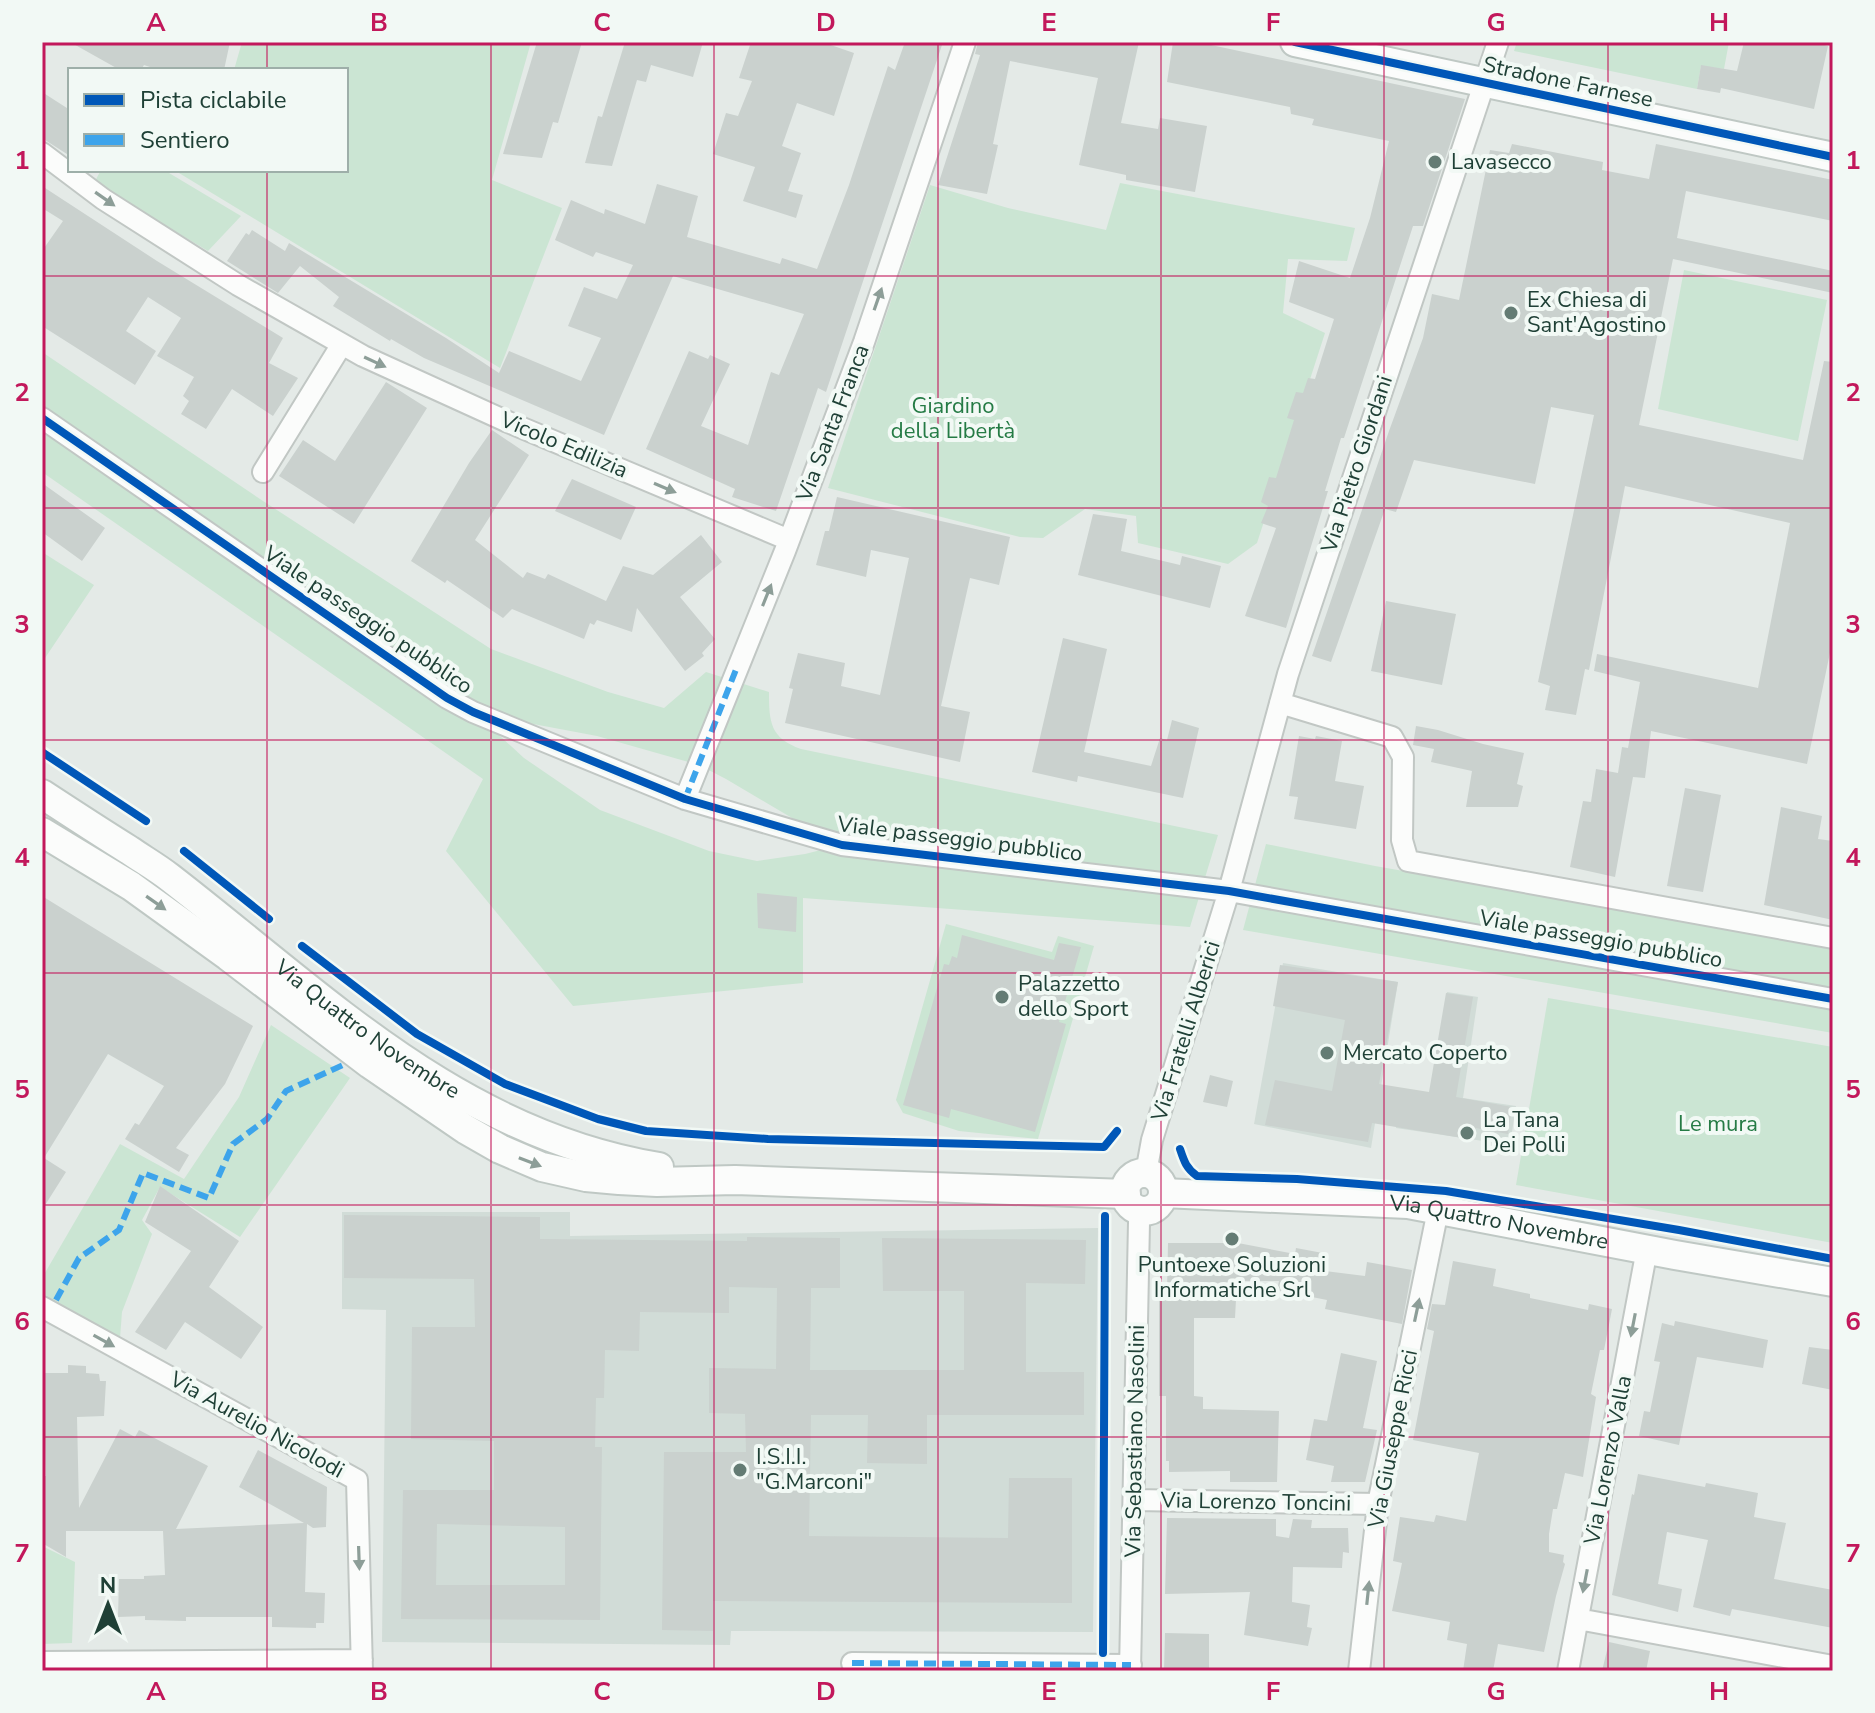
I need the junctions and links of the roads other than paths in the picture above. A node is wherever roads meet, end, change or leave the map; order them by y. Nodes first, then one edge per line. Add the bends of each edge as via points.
1 (965, 42) edge
2 (1295, 42) edge
3 (1498, 42) edge
4 (1485, 83) junction
5 (42, 153) edge
6 (1833, 157) edge
7 (342, 344) junction
8 (42, 418) edge
9 (263, 472) dead end
10 (789, 540) junction
11 (1280, 703) junction
12 (42, 794) edge
13 (685, 799) junction
14 (42, 824) edge
15 (42, 832) edge
16 (146, 862) junction
17 (1229, 891) junction
18 (1833, 938) edge
19 (268, 958) junction
20 (1833, 999) edge
21 (325, 1030) junction
22 (370, 1064) junction
23 (544, 1137) junction
24 (735, 1180) junction
25 (1144, 1193) junction
26 (1438, 1210) junction
27 (1647, 1249) junction
28 (1833, 1282) edge
29 (42, 1307) edge
30 (1134, 1500) junction
31 (1378, 1504) junction
32 (1578, 1619) junction
33 (42, 1662) edge
34 (852, 1663) dead end
35 (1773, 1663) edge
36 (362, 1666) edge
37 (1833, 1666) edge
38 (1130, 1668) edge
39 (1359, 1671) edge
40 (1568, 1671) edge

10 -> 1 street, Via Santa Franca via 864,342
2 - 4 main road, Stradone Farnese
3 - 4 street, Via Pietro Giordani
4 - 6 main road, Stradone Farnese
4 - 11 street, Via Pietro Giordani
5 -> 7 street, Vicolo Edilizia via 103,199 238,285
7 - 9 street
7 -> 10 street, Vicolo Edilizia via 508,422
8 - 13 street, Viale passeggio pubblico via 447,698
13 -> 10 street, Via Santa Franca
11 - 17 street, Via Pietro Giordani
11 - 18 street via 1392,737 1403,757 1402,840 1408,861
12 - 16 main road, Via Quattro Novembre
13 - 17 street, Viale passeggio pubblico via 842,845
14 - 16 main road via 65,825 126,862
15 -> 21 main road, Via Quattro Novembre via 131,886
16 - 19 main road, Via Quattro Novembre
17 - 20 street, Viale passeggio pubblico
17 - 25 street, Via Fratelli Alberici via 1152,1140
19 - 21 main road via 274,978 314,1009
19 - 23 main road, Via Quattro Novembre via 425,1075
21 - 22 main road, Via Quattro Novembre
22 - 23 main road via 392,1065 489,1124
22 -> 24 main road, Via Quattro Novembre via 482,1140 542,1167 619,1180
23 - 24 main road, Via Quattro Novembre via 630,1163
24 - 25 main road, Via Quattro Novembre
25 - 26 main road, Via Quattro Novembre via 1408,1204
25 - 30 street, Via Sebastiano Nasolini
26 - 27 main road, Via Quattro Novembre
31 -> 26 street, Via Giuseppe Ricci
27 - 28 main road, Via Quattro Novembre
27 -> 32 street, Via Lorenzo Valla
29 -> 36 street, Via Aurelio Nicolodi via 357,1480
30 - 31 street, Via Lorenzo Toncini
30 - 38 street, Via Sebastiano Nasolini
39 -> 31 street, Via Giuseppe Ricci
32 - 35 street
32 - 40 street, Via Lorenzo Valla
33 - 36 street
34 - 38 street
35 - 37 street

